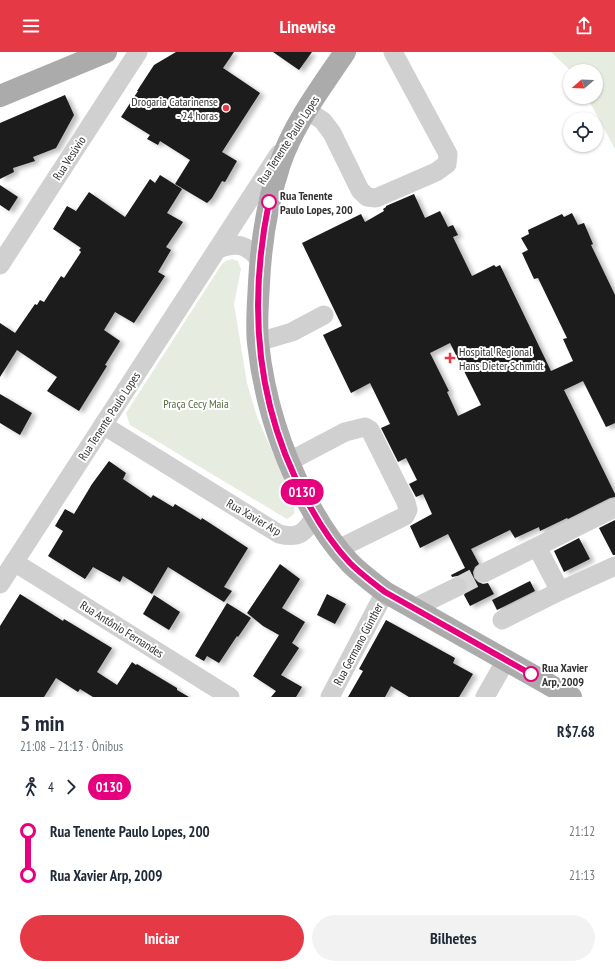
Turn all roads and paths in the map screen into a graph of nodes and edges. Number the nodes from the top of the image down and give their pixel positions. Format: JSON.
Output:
{"nodes":[{"id":1,"x":106,"y":52,"type":"edge"},
{"id":2,"x":138,"y":52,"type":"edge"},
{"id":3,"x":393,"y":52,"type":"edge"},
{"id":4,"x":337,"y":58,"type":"edge"},
{"id":5,"x":0,"y":96,"type":"edge"},
{"id":6,"x":301,"y":119,"type":"junction"},
{"id":7,"x":218,"y":249,"type":"junction"},
{"id":8,"x":260,"y":260,"type":"junction"},
{"id":9,"x":0,"y":265,"type":"edge"},
{"id":10,"x":324,"y":315,"type":"dead end"},
{"id":11,"x":258,"y":342,"type":"junction"},
{"id":12,"x":103,"y":425,"type":"junction"},
{"id":13,"x":288,"y":462,"type":"junction"},
{"id":14,"x":615,"y":508,"type":"edge"},
{"id":15,"x":315,"y":516,"type":"junction"},
{"id":16,"x":538,"y":547,"type":"junction"},
{"id":17,"x":338,"y":549,"type":"junction"},
{"id":18,"x":14,"y":562,"type":"junction"},
{"id":19,"x":615,"y":566,"type":"edge"},
{"id":20,"x":484,"y":574,"type":"tunnel mouth"},
{"id":21,"x":0,"y":584,"type":"edge"},
{"id":22,"x":457,"y":587,"type":"tunnel mouth"},
{"id":23,"x":560,"y":591,"type":"junction"},
{"id":24,"x":385,"y":592,"type":"junction"},
{"id":25,"x":414,"y":608,"type":"junction"},
{"id":26,"x":502,"y":620,"type":"dead end"},
{"id":27,"x":506,"y":660,"type":"junction"},
{"id":28,"x":230,"y":697,"type":"edge"},
{"id":29,"x":330,"y":697,"type":"edge"},
{"id":30,"x":485,"y":697,"type":"edge"},
{"id":31,"x":570,"y":697,"type":"edge"}],
"edges":[{"from":1,"to":5,"type":"main road"},
{"from":2,"to":9,"type":"street","name":"Rua Vesúvio"},
{"from":3,"to":6,"type":"street"},
{"from":4,"to":6,"type":"main road","name":"Rua Tenente Paulo Lopes"},
{"from":6,"to":7,"type":"street","name":"Rua Tenente Paulo Lopes"},
{"from":6,"to":8,"type":"main road"},
{"from":7,"to":8,"type":"street"},
{"from":7,"to":12,"type":"street","name":"Rua Tenente Paulo Lopes"},
{"from":8,"to":11,"type":"main road"},
{"from":10,"to":11,"type":"street"},
{"from":11,"to":13,"type":"main road"},
{"from":12,"to":15,"type":"street","name":"Rua Xavier Arp"},
{"from":12,"to":18,"type":"street","name":"Rua Tenente Paulo Lopes"},
{"from":13,"to":15,"type":"main road"},
{"from":13,"to":17,"type":"street"},
{"from":14,"to":16,"type":"street"},
{"from":15,"to":17,"type":"main road"},
{"from":16,"to":20,"type":"street"},
{"from":16,"to":23,"type":"street"},
{"from":17,"to":24,"type":"main road"},
{"from":18,"to":21,"type":"street","name":"Rua Tenente Paulo Lopes"},
{"from":18,"to":28,"type":"street","name":"Rua Antônio Fernandes"},
{"from":19,"to":23,"type":"street"},
{"from":22,"to":25,"type":"street"},
{"from":23,"to":26,"type":"street"},
{"from":24,"to":25,"type":"main road"},
{"from":24,"to":29,"type":"street","name":"Rua Germano Günther"},
{"from":25,"to":27,"type":"main road"},
{"from":27,"to":30,"type":"street"},
{"from":27,"to":31,"type":"main road"}]}
